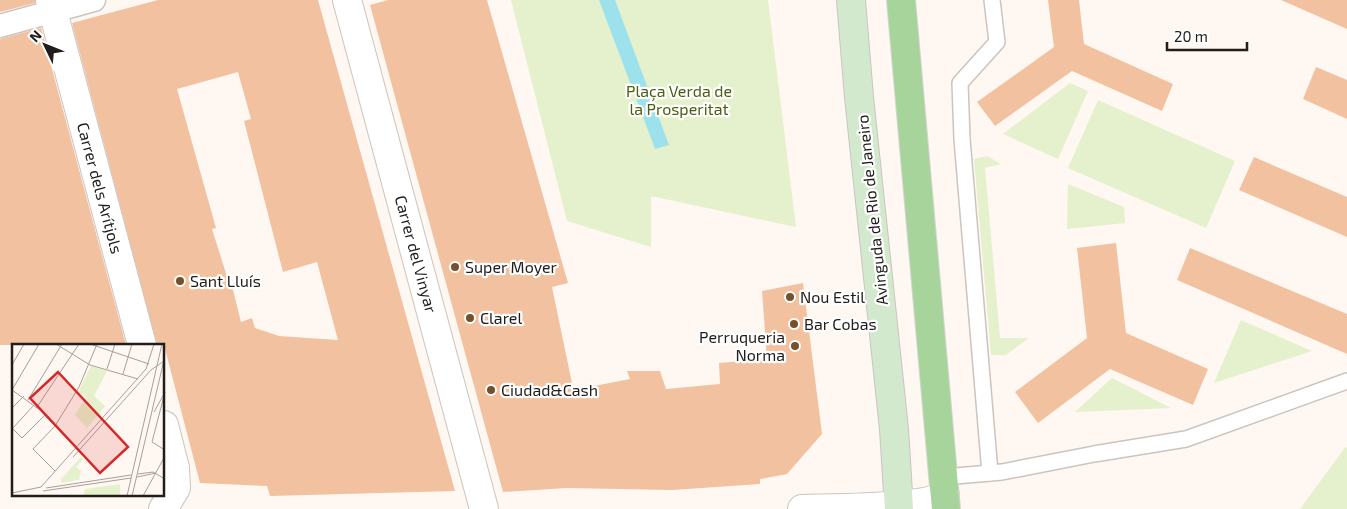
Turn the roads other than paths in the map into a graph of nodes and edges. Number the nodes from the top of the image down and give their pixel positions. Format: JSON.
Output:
{"nodes":[{"id":1,"x":94,"y":0,"type":"edge"},
{"id":2,"x":347,"y":0,"type":"edge"},
{"id":3,"x":851,"y":0,"type":"edge"},
{"id":4,"x":902,"y":0,"type":"edge"},
{"id":5,"x":992,"y":0,"type":"edge"},
{"id":6,"x":53,"y":14,"type":"edge"},
{"id":7,"x":0,"y":26,"type":"edge"},
{"id":8,"x":142,"y":344,"type":"edge"},
{"id":9,"x":1347,"y":381,"type":"edge"},
{"id":10,"x":165,"y":429,"type":"edge"},
{"id":11,"x":990,"y":473,"type":"junction"},
{"id":12,"x":945,"y":494,"type":"edge"},
{"id":13,"x":899,"y":508,"type":"edge"},
{"id":14,"x":163,"y":509,"type":"edge"},
{"id":15,"x":484,"y":509,"type":"edge"},
{"id":16,"x":802,"y":509,"type":"edge"}],
"edges":[{"from":1,"to":6,"type":"street"},
{"from":2,"to":15,"type":"street","name":"Carrer del Vinyar"},
{"from":3,"to":13,"type":"main road","name":"Avinguda de Rio de Janeiro"},
{"from":4,"to":12,"type":"main road"},
{"from":5,"to":11,"type":"lane"},
{"from":6,"to":7,"type":"street"},
{"from":6,"to":8,"type":"street","name":"Carrer dels Arítjols"},
{"from":9,"to":11,"type":"lane"},
{"from":10,"to":14,"type":"street"},
{"from":11,"to":12,"type":"lane"},
{"from":12,"to":13,"type":"street"},
{"from":13,"to":16,"type":"street"}]}
